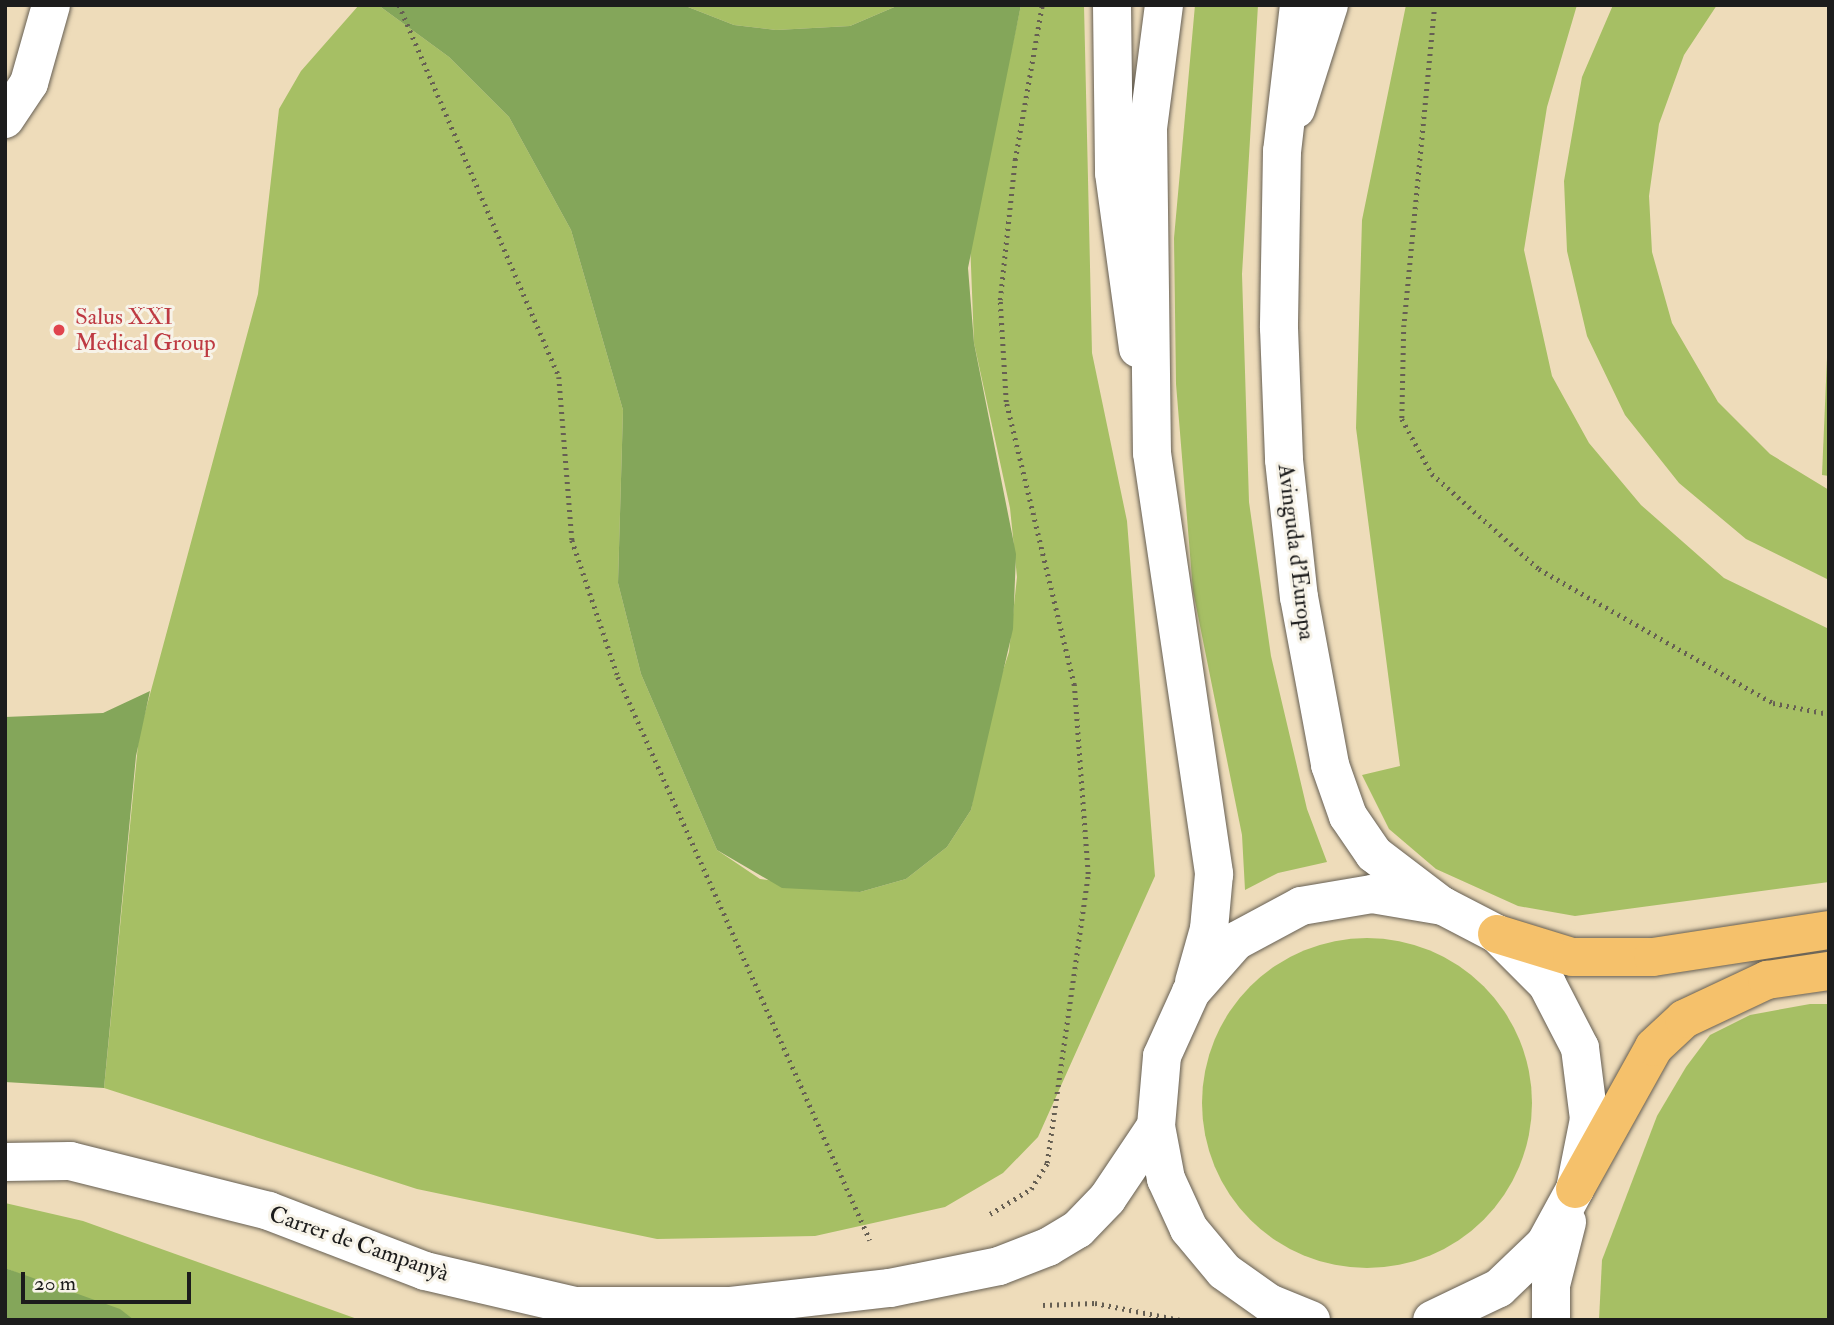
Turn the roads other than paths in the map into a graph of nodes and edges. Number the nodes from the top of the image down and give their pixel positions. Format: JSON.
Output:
{"nodes":[{"id":1,"x":51,"y":5,"type":"edge"},
{"id":2,"x":1112,"y":5,"type":"edge"},
{"id":3,"x":1164,"y":5,"type":"edge"},
{"id":4,"x":1299,"y":5,"type":"edge"},
{"id":5,"x":1329,"y":5,"type":"edge"},
{"id":6,"x":5,"y":118,"type":"edge"},
{"id":7,"x":1282,"y":151,"type":"junction"},
{"id":8,"x":1152,"y":453,"type":"junction"},
{"id":9,"x":1443,"y":906,"type":"junction"},
{"id":10,"x":1829,"y":930,"type":"edge"},
{"id":11,"x":1497,"y":934,"type":"junction"},
{"id":12,"x":1829,"y":971,"type":"edge"},
{"id":13,"x":1191,"y":992,"type":"junction"},
{"id":14,"x":1156,"y":1126,"type":"junction"},
{"id":15,"x":5,"y":1162,"type":"edge"},
{"id":16,"x":1575,"y":1189,"type":"junction"},
{"id":17,"x":1311,"y":1320,"type":"edge"},
{"id":18,"x":1432,"y":1320,"type":"edge"},
{"id":19,"x":1551,"y":1320,"type":"edge"}],
"edges":[{"from":1,"to":6,"type":"street"},
{"from":2,"to":8,"type":"street"},
{"from":3,"to":8,"type":"street"},
{"from":4,"to":7,"type":"street","name":"Avinguda d'Europa"},
{"from":5,"to":7,"type":"street","name":"Avinguda d'Europa"},
{"from":7,"to":9,"type":"street","name":"Avinguda d'Europa"},
{"from":8,"to":13,"type":"street"},
{"from":9,"to":11,"type":"street"},
{"from":9,"to":13,"type":"street"},
{"from":10,"to":11,"type":"highway"},
{"from":11,"to":16,"type":"street"},
{"from":12,"to":16,"type":"highway"},
{"from":13,"to":14,"type":"street"},
{"from":14,"to":15,"type":"street","name":"Carrer de Campanyà"},
{"from":14,"to":17,"type":"street"},
{"from":16,"to":18,"type":"street"},
{"from":16,"to":19,"type":"street"}]}
